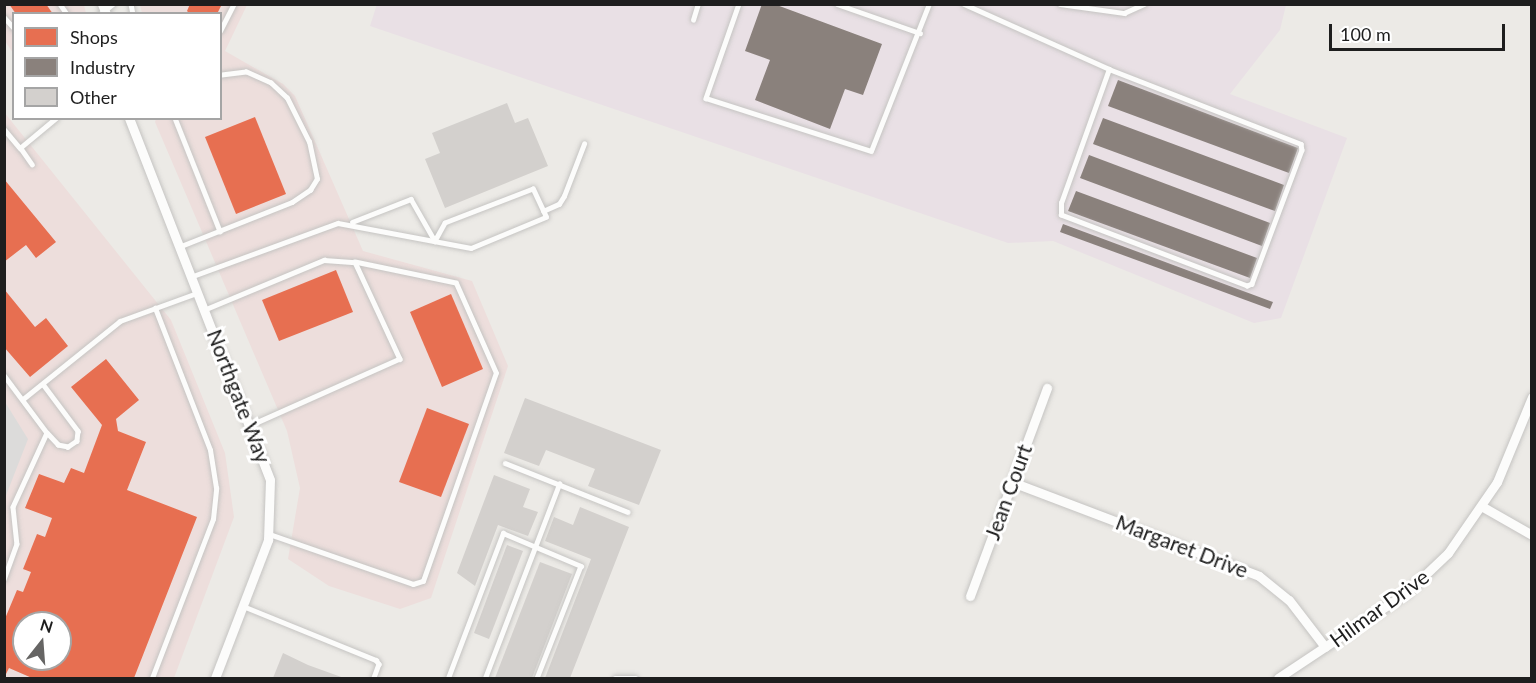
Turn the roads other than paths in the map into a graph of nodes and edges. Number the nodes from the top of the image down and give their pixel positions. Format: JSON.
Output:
{"nodes":[{"id":1,"x":234,"y":4,"type":"edge"},
{"id":2,"x":698,"y":4,"type":"edge"},
{"id":3,"x":739,"y":4,"type":"edge"},
{"id":4,"x":837,"y":4,"type":"edge"},
{"id":5,"x":929,"y":4,"type":"edge"},
{"id":6,"x":964,"y":4,"type":"edge"},
{"id":7,"x":1060,"y":4,"type":"edge"},
{"id":8,"x":1144,"y":4,"type":"edge"},
{"id":9,"x":693,"y":20,"type":"dead end"},
{"id":10,"x":222,"y":27,"type":"edge"},
{"id":11,"x":920,"y":33,"type":"junction"},
{"id":12,"x":1109,"y":69,"type":"junction"},
{"id":13,"x":222,"y":75,"type":"edge"},
{"id":14,"x":54,"y":120,"type":"edge"},
{"id":15,"x":130,"y":120,"type":"edge"},
{"id":16,"x":176,"y":120,"type":"edge"},
{"id":17,"x":4,"y":129,"type":"edge"},
{"id":18,"x":584,"y":144,"type":"dead end"},
{"id":19,"x":20,"y":148,"type":"junction"},
{"id":20,"x":32,"y":165,"type":"dead end"},
{"id":21,"x":543,"y":211,"type":"junction"},
{"id":22,"x":350,"y":223,"type":"junction"},
{"id":23,"x":220,"y":231,"type":"junction"},
{"id":24,"x":435,"y":241,"type":"junction"},
{"id":25,"x":181,"y":246,"type":"junction"},
{"id":26,"x":355,"y":262,"type":"junction"},
{"id":27,"x":193,"y":276,"type":"junction"},
{"id":28,"x":199,"y":292,"type":"junction"},
{"id":29,"x":155,"y":308,"type":"junction"},
{"id":30,"x":206,"y":309,"type":"junction"},
{"id":31,"x":4,"y":375,"type":"edge"},
{"id":32,"x":43,"y":384,"type":"junction"},
{"id":33,"x":1047,"y":388,"type":"dead end"},
{"id":34,"x":1532,"y":397,"type":"edge"},
{"id":35,"x":23,"y":399,"type":"junction"},
{"id":36,"x":252,"y":425,"type":"junction"},
{"id":37,"x":47,"y":433,"type":"junction"},
{"id":38,"x":505,"y":463,"type":"dead end"},
{"id":39,"x":1012,"y":482,"type":"junction"},
{"id":40,"x":559,"y":484,"type":"junction"},
{"id":41,"x":1483,"y":507,"type":"junction"},
{"id":42,"x":628,"y":512,"type":"dead end"},
{"id":43,"x":269,"y":534,"type":"junction"},
{"id":44,"x":1532,"y":535,"type":"edge"},
{"id":45,"x":535,"y":546,"type":"junction"},
{"id":46,"x":4,"y":579,"type":"edge"},
{"id":47,"x":970,"y":596,"type":"dead end"},
{"id":48,"x":243,"y":606,"type":"junction"},
{"id":49,"x":1325,"y":647,"type":"junction"},
{"id":50,"x":152,"y":678,"type":"edge"},
{"id":51,"x":215,"y":678,"type":"edge"},
{"id":52,"x":374,"y":678,"type":"edge"},
{"id":53,"x":448,"y":678,"type":"edge"},
{"id":54,"x":485,"y":678,"type":"edge"},
{"id":55,"x":537,"y":678,"type":"edge"},
{"id":56,"x":615,"y":678,"type":"edge"},
{"id":57,"x":636,"y":678,"type":"edge"},
{"id":58,"x":1278,"y":678,"type":"edge"}],
"edges":[{"from":1,"to":10,"type":"lane"},
{"from":2,"to":9,"type":"lane"},
{"from":3,"to":11,"type":"lane"},
{"from":4,"to":11,"type":"lane"},
{"from":5,"to":11,"type":"lane"},
{"from":6,"to":12,"type":"lane"},
{"from":7,"to":8,"type":"lane"},
{"from":12,"to":12,"type":"lane"},
{"from":13,"to":23,"type":"lane"},
{"from":14,"to":19,"type":"lane"},
{"from":15,"to":25,"type":"street","name":"Northgate Way"},
{"from":16,"to":23,"type":"lane"},
{"from":17,"to":19,"type":"lane"},
{"from":18,"to":21,"type":"lane"},
{"from":19,"to":20,"type":"lane"},
{"from":21,"to":24,"type":"lane"},
{"from":21,"to":24,"type":"lane"},
{"from":22,"to":24,"type":"lane"},
{"from":22,"to":24,"type":"lane"},
{"from":22,"to":27,"type":"lane"},
{"from":23,"to":25,"type":"lane"},
{"from":25,"to":27,"type":"street","name":"Northgate Way"},
{"from":26,"to":30,"type":"lane"},
{"from":26,"to":36,"type":"lane"},
{"from":26,"to":43,"type":"lane"},
{"from":27,"to":28,"type":"street","name":"Northgate Way"},
{"from":28,"to":29,"type":"lane"},
{"from":28,"to":30,"type":"street","name":"Northgate Way"},
{"from":29,"to":32,"type":"lane"},
{"from":29,"to":50,"type":"lane"},
{"from":30,"to":36,"type":"street","name":"Northgate Way"},
{"from":31,"to":35,"type":"lane"},
{"from":32,"to":35,"type":"lane"},
{"from":32,"to":37,"type":"lane"},
{"from":33,"to":39,"type":"street","name":"Jean Court"},
{"from":34,"to":41,"type":"street","name":"Hilmar Drive"},
{"from":35,"to":37,"type":"lane"},
{"from":36,"to":43,"type":"street","name":"Northgate Way"},
{"from":37,"to":46,"type":"lane"},
{"from":38,"to":40,"type":"lane"},
{"from":39,"to":47,"type":"street","name":"Jean Court"},
{"from":39,"to":49,"type":"street","name":"Margaret Drive"},
{"from":40,"to":42,"type":"lane"},
{"from":40,"to":45,"type":"lane"},
{"from":41,"to":44,"type":"street"},
{"from":41,"to":49,"type":"street","name":"Hilmar Drive"},
{"from":43,"to":48,"type":"street","name":"Northgate Way"},
{"from":45,"to":53,"type":"lane"},
{"from":45,"to":54,"type":"lane"},
{"from":45,"to":55,"type":"lane"},
{"from":48,"to":51,"type":"street","name":"Northgate Way"},
{"from":48,"to":52,"type":"lane"},
{"from":49,"to":58,"type":"street","name":"Hilmar Drive"},
{"from":56,"to":57,"type":"lane"}]}
